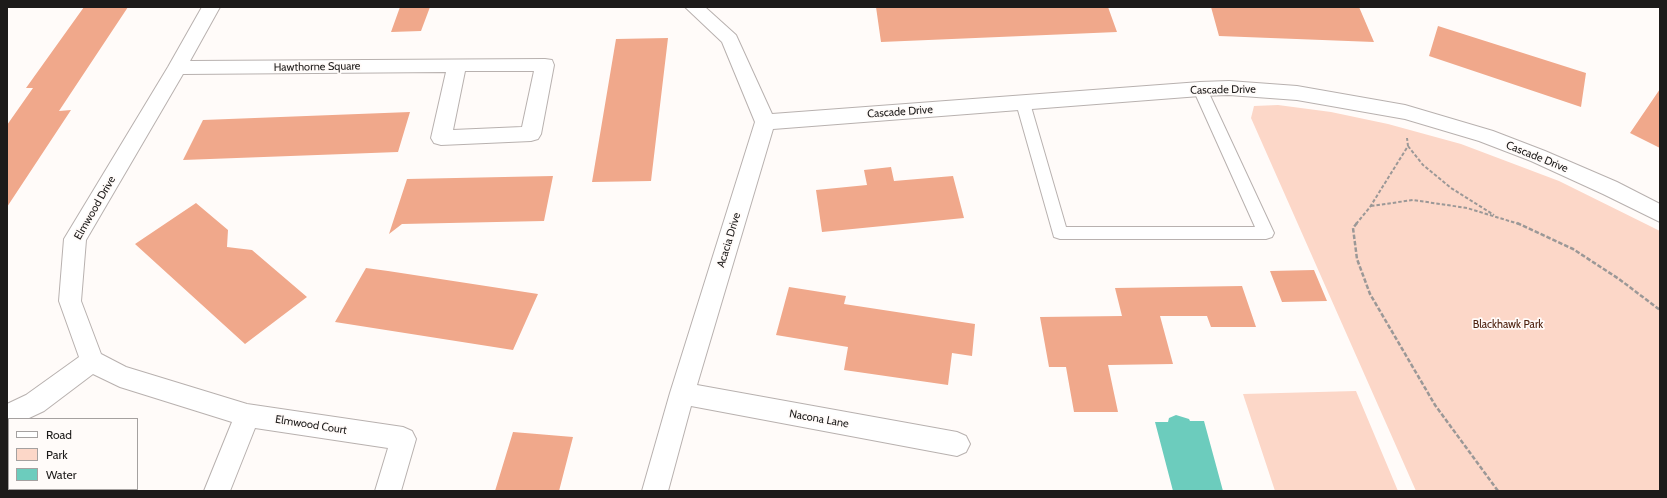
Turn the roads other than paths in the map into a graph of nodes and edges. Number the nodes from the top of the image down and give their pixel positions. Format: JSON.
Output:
{"nodes":[{"id":1,"x":211,"y":7,"type":"edge"},
{"id":2,"x":694,"y":7,"type":"edge"},
{"id":3,"x":457,"y":65,"type":"junction"},
{"id":4,"x":177,"y":68,"type":"junction"},
{"id":5,"x":1200,"y":89,"type":"junction"},
{"id":6,"x":1023,"y":103,"type":"junction"},
{"id":7,"x":765,"y":122,"type":"junction"},
{"id":8,"x":1660,"y":214,"type":"edge"},
{"id":9,"x":92,"y":361,"type":"junction"},
{"id":10,"x":682,"y":393,"type":"junction"},
{"id":11,"x":247,"y":415,"type":"junction"},
{"id":12,"x":7,"y":416,"type":"edge"},
{"id":13,"x":957,"y":444,"type":"dead end"},
{"id":14,"x":217,"y":491,"type":"edge"},
{"id":15,"x":388,"y":491,"type":"edge"},
{"id":16,"x":654,"y":491,"type":"edge"}],
"edges":[{"from":1,"to":4,"type":"street","name":"Elmwood Drive"},
{"from":2,"to":7,"type":"street"},
{"from":3,"to":3,"type":"street","name":"Hawthorne Square"},
{"from":3,"to":4,"type":"street","name":"Hawthorne Square"},
{"from":4,"to":9,"type":"street","name":"Elmwood Drive"},
{"from":5,"to":6,"type":"street","name":"Cascade Drive"},
{"from":5,"to":6,"type":"lane"},
{"from":5,"to":8,"type":"street","name":"Cascade Drive"},
{"from":6,"to":7,"type":"street","name":"Cascade Drive"},
{"from":7,"to":10,"type":"street","name":"Acacia Drive"},
{"from":9,"to":11,"type":"street"},
{"from":9,"to":12,"type":"street"},
{"from":10,"to":13,"type":"street","name":"Nacona Lane"},
{"from":10,"to":16,"type":"street","name":"Acacia Drive"},
{"from":11,"to":14,"type":"street"},
{"from":11,"to":15,"type":"street","name":"Elmwood Court"}]}
